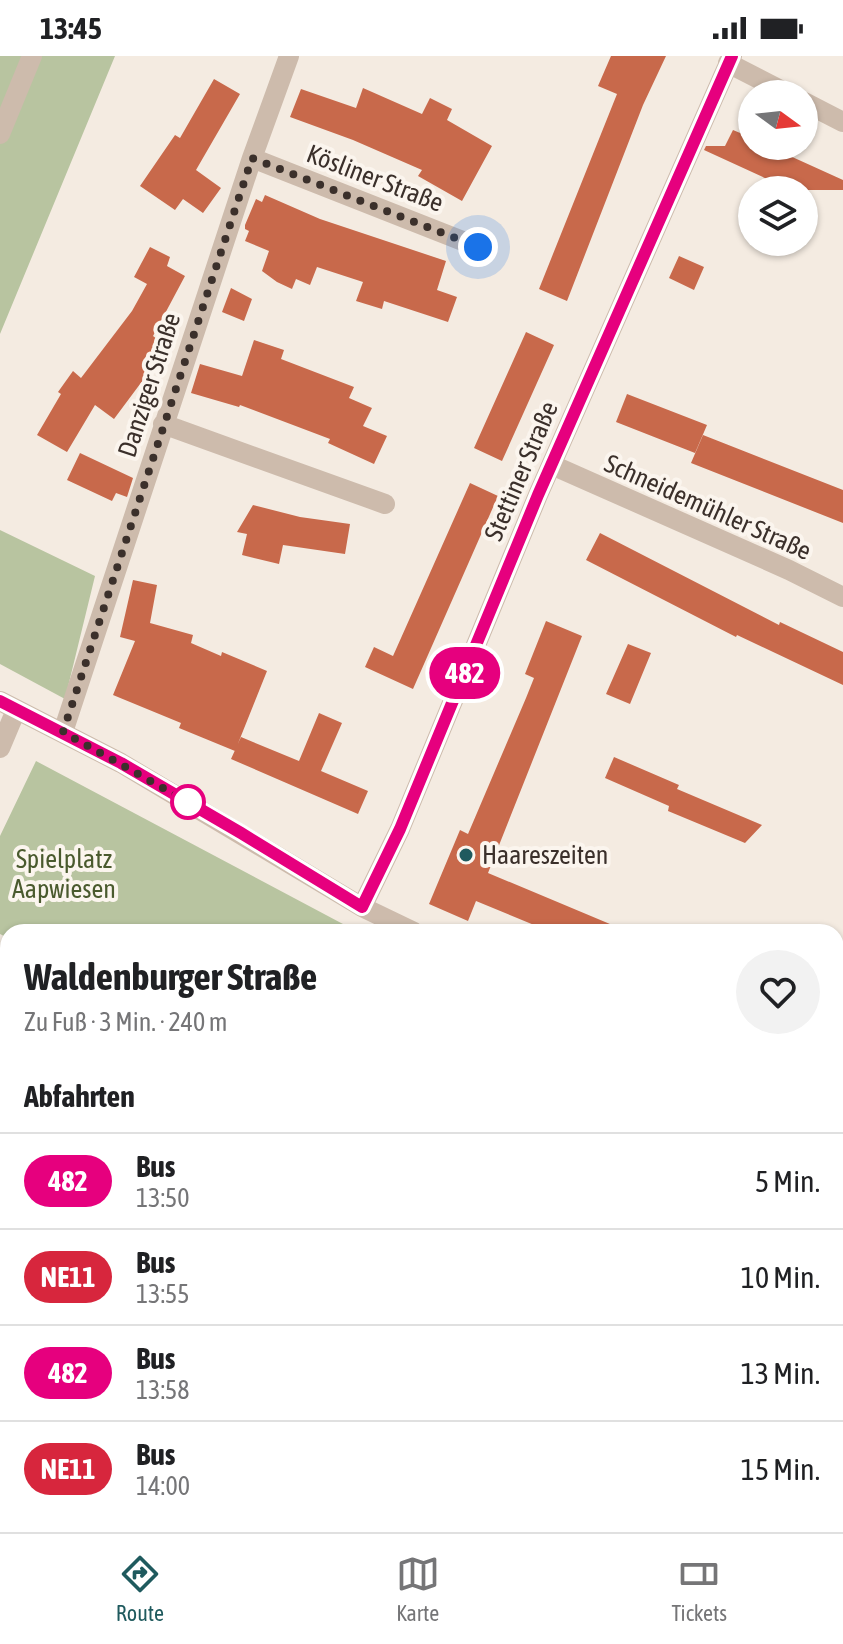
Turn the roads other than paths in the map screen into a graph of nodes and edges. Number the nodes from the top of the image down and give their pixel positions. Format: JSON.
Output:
{"nodes":[{"id":1,"x":32,"y":56,"type":"edge"},
{"id":2,"x":289,"y":56,"type":"edge"},
{"id":3,"x":730,"y":60,"type":"edge"},
{"id":4,"x":764,"y":80,"type":"edge"},
{"id":5,"x":818,"y":109,"type":"edge"},
{"id":6,"x":843,"y":122,"type":"edge"},
{"id":7,"x":0,"y":134,"type":"edge"},
{"id":8,"x":252,"y":158,"type":"junction"},
{"id":9,"x":478,"y":247,"type":"dead end"},
{"id":10,"x":163,"y":424,"type":"junction"},
{"id":11,"x":552,"y":465,"type":"junction"},
{"id":12,"x":385,"y":504,"type":"dead end"},
{"id":13,"x":843,"y":597,"type":"edge"},
{"id":14,"x":8,"y":706,"type":"edge"},
{"id":15,"x":63,"y":732,"type":"junction"},
{"id":16,"x":0,"y":748,"type":"edge"},
{"id":17,"x":362,"y":907,"type":"junction"},
{"id":18,"x":397,"y":924,"type":"edge"}],
"edges":[{"from":1,"to":7,"type":"street"},
{"from":2,"to":8,"type":"street","name":"Danziger Straße"},
{"from":3,"to":4,"type":"street"},
{"from":3,"to":11,"type":"street","name":"Stettiner Straße"},
{"from":5,"to":6,"type":"street"},
{"from":8,"to":9,"type":"street","name":"Kösliner Straße"},
{"from":8,"to":10,"type":"street","name":"Danziger Straße"},
{"from":10,"to":12,"type":"street"},
{"from":10,"to":15,"type":"street","name":"Danziger Straße"},
{"from":11,"to":13,"type":"street","name":"Schneidemühler Straße"},
{"from":11,"to":17,"type":"street","name":"Stettiner Straße"},
{"from":14,"to":15,"type":"street"},
{"from":14,"to":16,"type":"street"},
{"from":15,"to":17,"type":"street"},
{"from":17,"to":18,"type":"street"}]}
